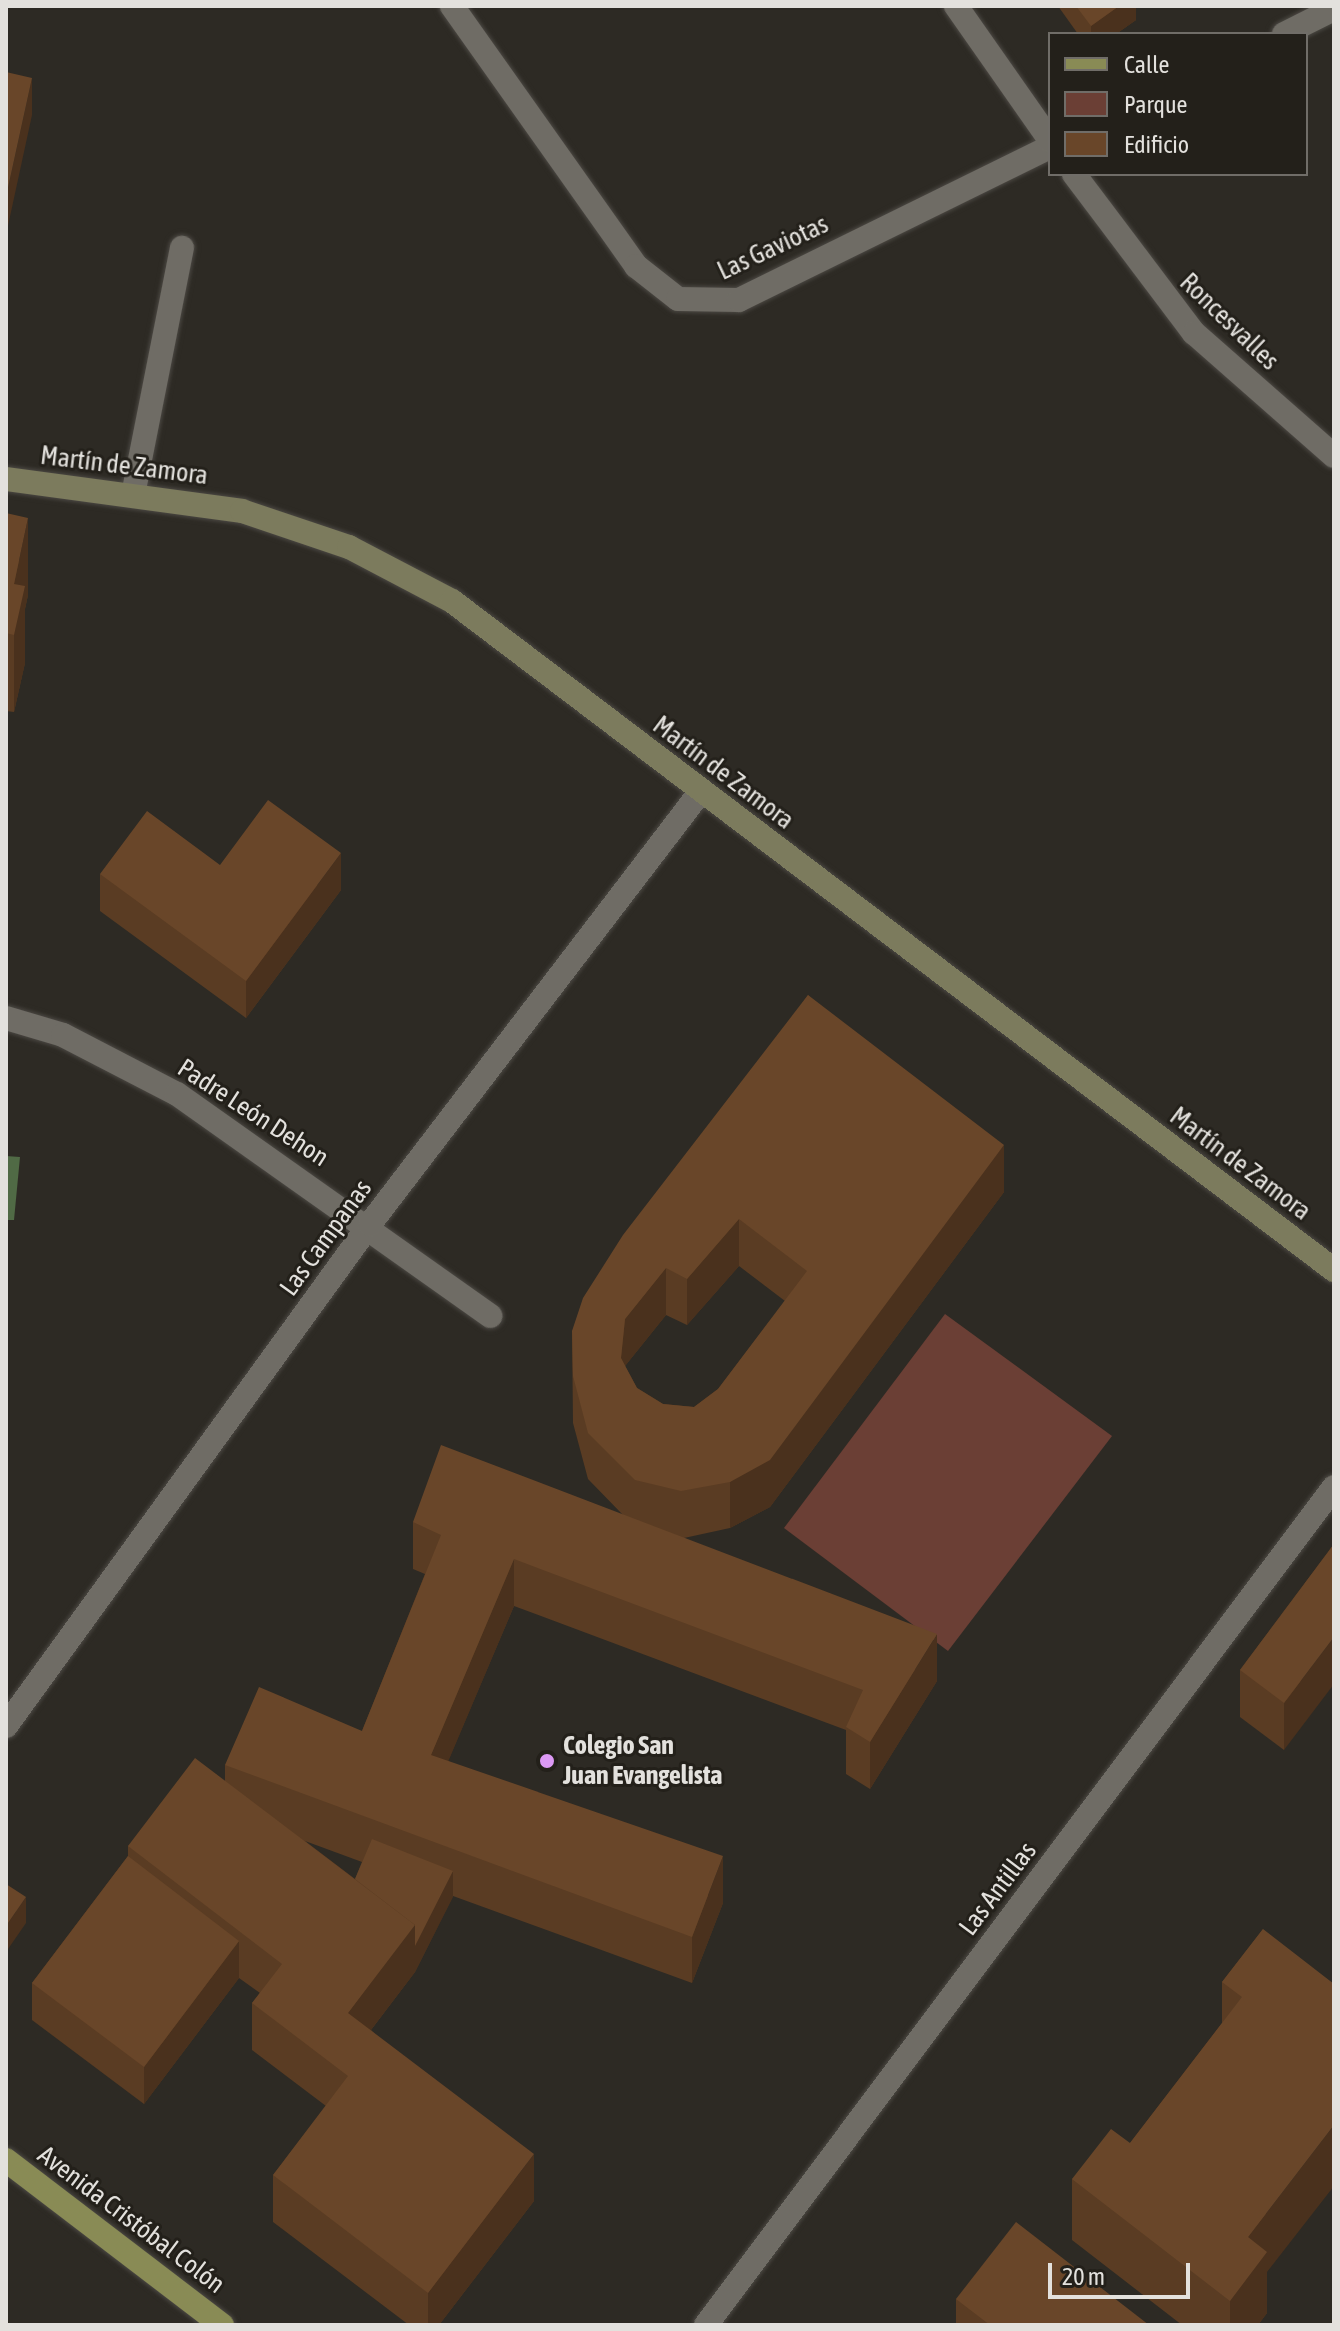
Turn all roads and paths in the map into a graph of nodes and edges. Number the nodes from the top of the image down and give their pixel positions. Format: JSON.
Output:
{"nodes":[{"id":1,"x":452,"y":6,"type":"edge"},
{"id":2,"x":956,"y":6,"type":"edge"},
{"id":3,"x":1334,"y":9,"type":"edge"},
{"id":4,"x":1288,"y":32,"type":"edge"},
{"id":5,"x":1048,"y":137,"type":"edge"},
{"id":6,"x":1048,"y":148,"type":"edge"},
{"id":7,"x":1076,"y":176,"type":"edge"},
{"id":8,"x":182,"y":248,"type":"dead end"},
{"id":9,"x":1334,"y":456,"type":"edge"},
{"id":10,"x":6,"y":479,"type":"edge"},
{"id":11,"x":133,"y":495,"type":"junction"},
{"id":12,"x":701,"y":791,"type":"junction"},
{"id":13,"x":6,"y":1018,"type":"edge"},
{"id":14,"x":370,"y":1224,"type":"junction"},
{"id":15,"x":1334,"y":1270,"type":"edge"},
{"id":16,"x":490,"y":1316,"type":"dead end"},
{"id":17,"x":1334,"y":1487,"type":"edge"},
{"id":18,"x":6,"y":1726,"type":"edge"},
{"id":19,"x":6,"y":2160,"type":"edge"},
{"id":20,"x":222,"y":2325,"type":"edge"},
{"id":21,"x":706,"y":2325,"type":"edge"}],
"edges":[{"from":1,"to":6,"type":"street","name":"Las Gaviotas"},
{"from":2,"to":5,"type":"street"},
{"from":3,"to":4,"type":"street"},
{"from":7,"to":9,"type":"street","name":"Roncesvalles"},
{"from":8,"to":11,"type":"street"},
{"from":10,"to":11,"type":"street","name":"Martín de Zamora"},
{"from":11,"to":12,"type":"street","name":"Martín de Zamora"},
{"from":12,"to":14,"type":"street","name":"Las Campanas"},
{"from":12,"to":15,"type":"street","name":"Martín de Zamora"},
{"from":13,"to":14,"type":"street","name":"Padre León Dehon"},
{"from":14,"to":16,"type":"street","name":"Padre León Dehon"},
{"from":14,"to":18,"type":"street","name":"Las Campanas"},
{"from":17,"to":21,"type":"street","name":"Las Antillas"},
{"from":19,"to":20,"type":"main road","name":"Avenida Cristóbal Colón"}]}
